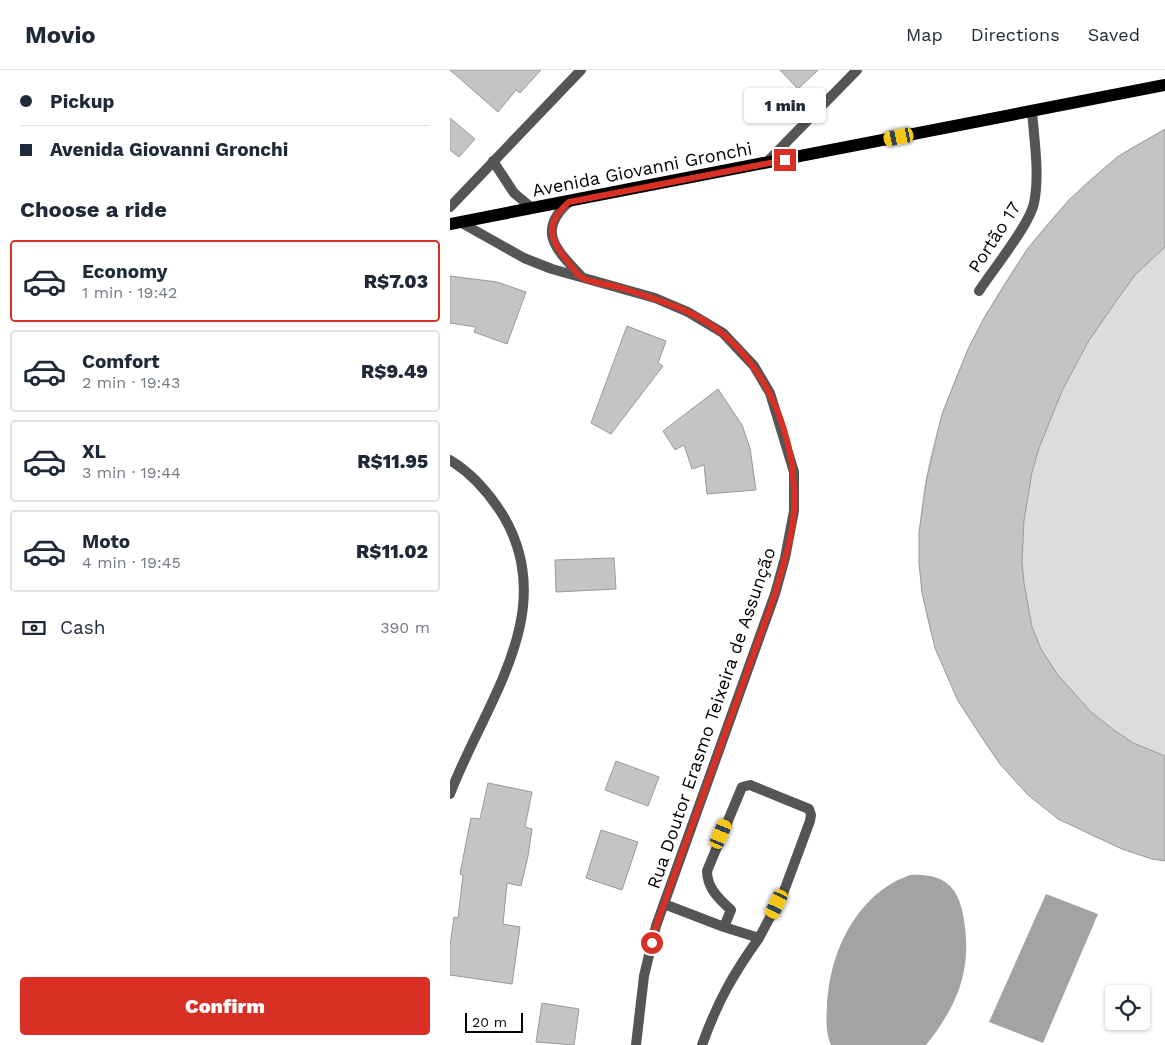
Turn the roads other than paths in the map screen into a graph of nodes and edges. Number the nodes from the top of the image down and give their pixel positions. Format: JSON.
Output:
{"nodes":[{"id":1,"x":581,"y":70,"type":"edge"},
{"id":2,"x":857,"y":70,"type":"edge"},
{"id":3,"x":1165,"y":85,"type":"edge"},
{"id":4,"x":1032,"y":110,"type":"junction"},
{"id":5,"x":493,"y":161,"type":"junction"},
{"id":6,"x":766,"y":164,"type":"junction"},
{"id":7,"x":569,"y":202,"type":"junction"},
{"id":8,"x":450,"y":207,"type":"edge"},
{"id":9,"x":532,"y":208,"type":"junction"},
{"id":10,"x":455,"y":223,"type":"edge"},
{"id":11,"x":582,"y":277,"type":"junction"},
{"id":12,"x":979,"y":291,"type":"dead end"},
{"id":13,"x":450,"y":460,"type":"edge"},
{"id":14,"x":450,"y":794,"type":"edge"},
{"id":15,"x":664,"y":904,"type":"junction"},
{"id":16,"x":724,"y":927,"type":"junction"},
{"id":17,"x":759,"y":938,"type":"junction"},
{"id":18,"x":636,"y":1045,"type":"edge"},
{"id":19,"x":702,"y":1045,"type":"edge"}],
"edges":[{"from":1,"to":5,"type":"street"},
{"from":2,"to":6,"type":"street"},
{"from":3,"to":4,"type":"main road","name":"Avenida Giovanni Gronchi"},
{"from":4,"to":6,"type":"main road","name":"Avenida Giovanni Gronchi"},
{"from":4,"to":12,"type":"street","name":"Portão 17"},
{"from":5,"to":8,"type":"street"},
{"from":5,"to":9,"type":"street"},
{"from":6,"to":7,"type":"main road","name":"Avenida Giovanni Gronchi"},
{"from":7,"to":9,"type":"main road","name":"Avenida Giovanni Gronchi"},
{"from":7,"to":11,"type":"street"},
{"from":9,"to":10,"type":"main road","name":"Avenida Giovanni Gronchi"},
{"from":10,"to":11,"type":"street","name":"Rua Doutor Erasmo Teixeira de Assunção"},
{"from":11,"to":15,"type":"street","name":"Rua Doutor Erasmo Teixeira de Assunção"},
{"from":13,"to":14,"type":"street"},
{"from":15,"to":16,"type":"street"},
{"from":15,"to":18,"type":"street","name":"Rua Doutor Erasmo Teixeira de Assunção"},
{"from":16,"to":17,"type":"street"},
{"from":16,"to":17,"type":"street"},
{"from":17,"to":19,"type":"street"}]}
